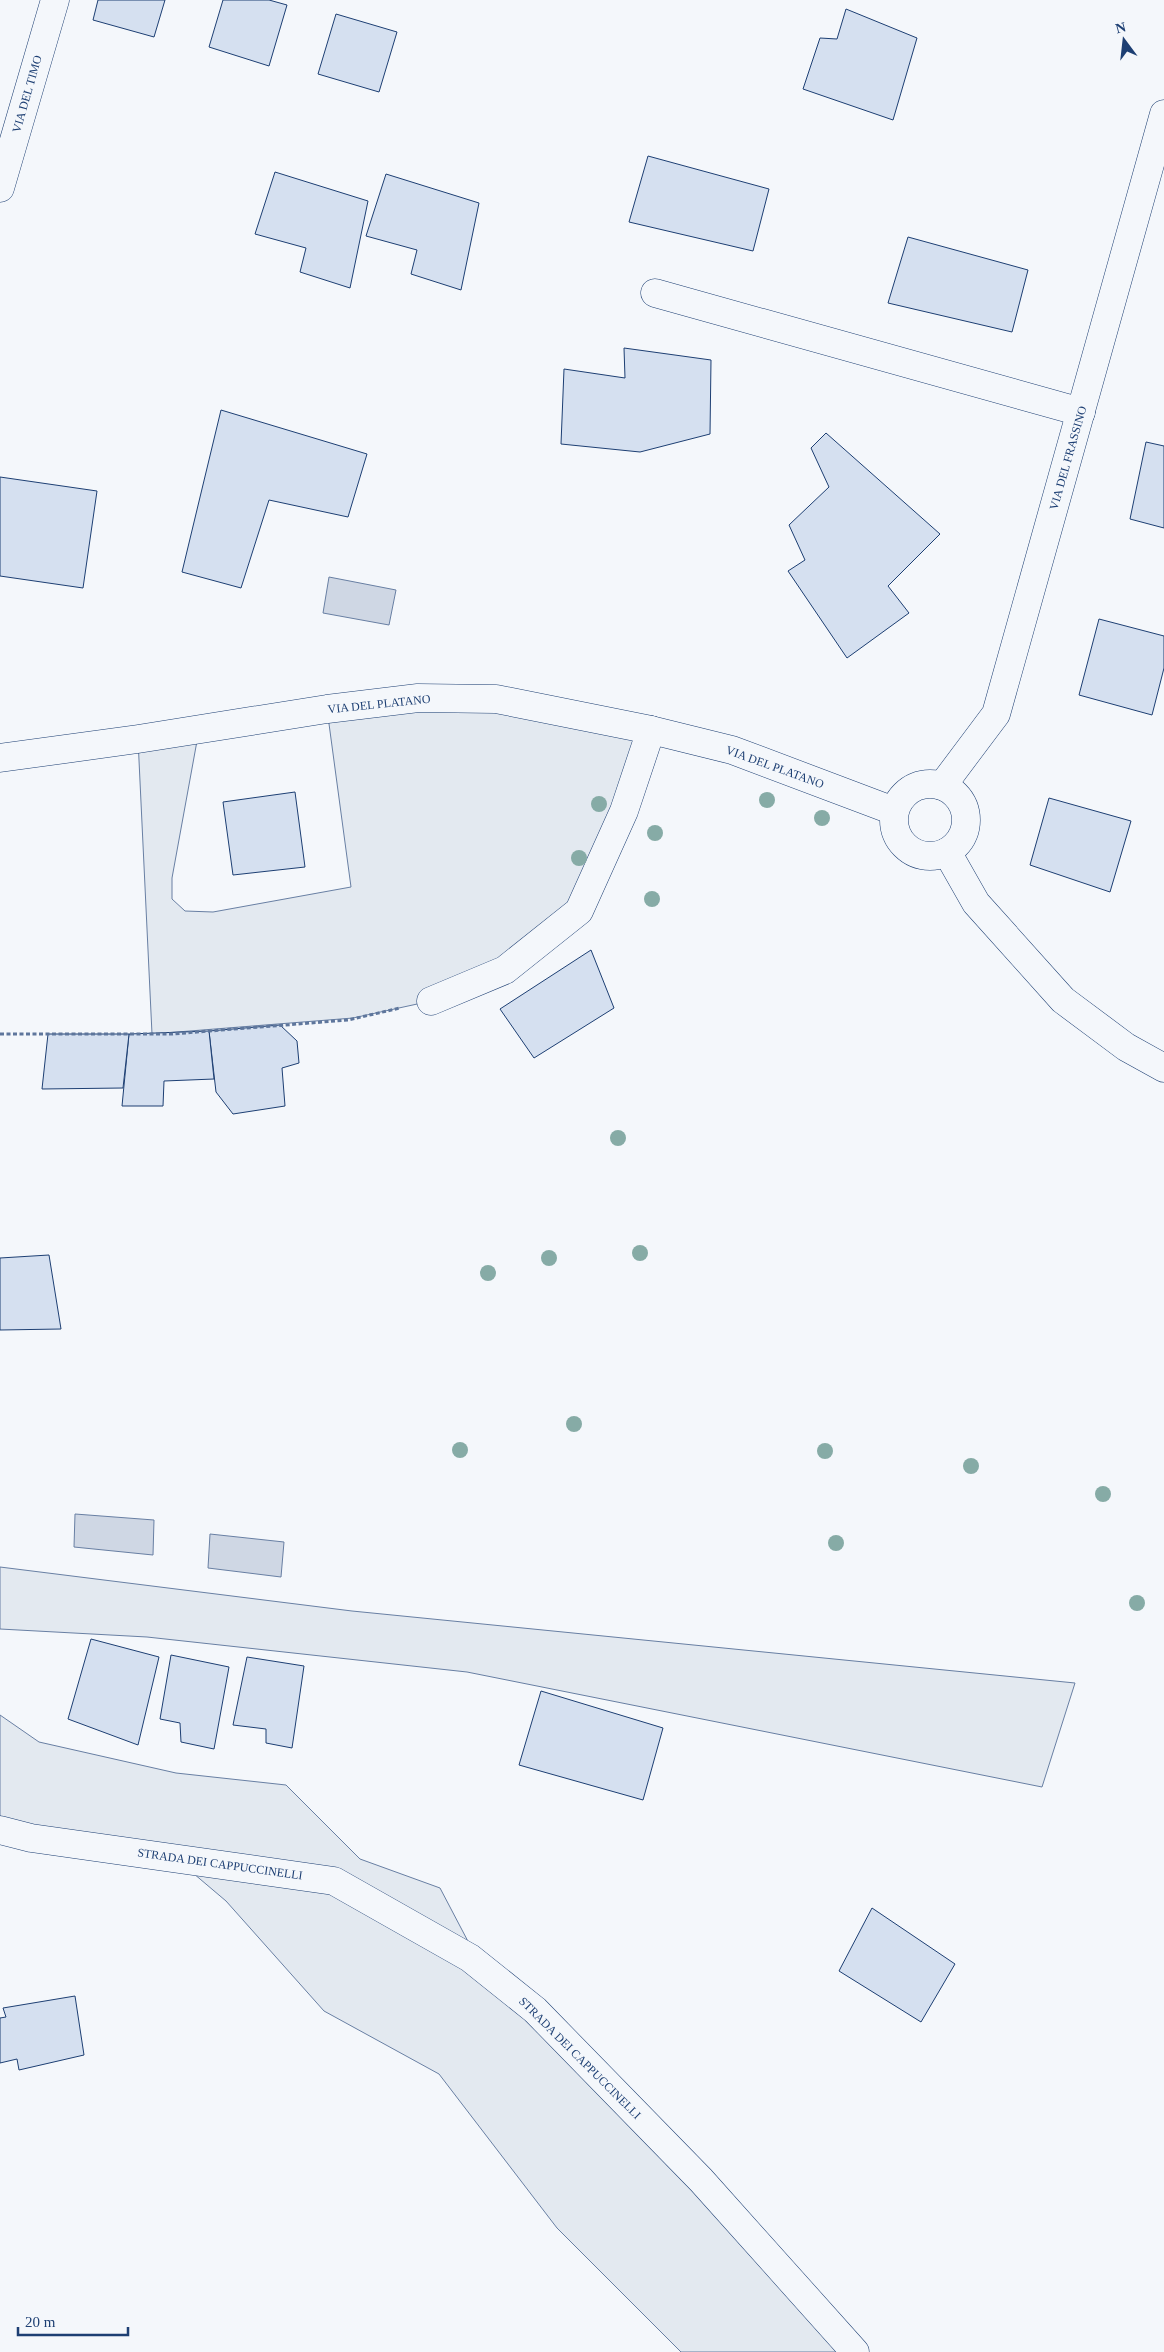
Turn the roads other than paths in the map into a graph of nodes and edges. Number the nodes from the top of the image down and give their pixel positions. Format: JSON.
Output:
{"nodes":[{"id":1,"x":55,"y":0,"type":"edge"},
{"id":2,"x":1164,"y":114,"type":"edge"},
{"id":3,"x":0,"y":188,"type":"edge"},
{"id":4,"x":655,"y":293,"type":"dead end"},
{"id":5,"x":1081,"y":412,"type":"junction"},
{"id":6,"x":651,"y":730,"type":"junction"},
{"id":7,"x":0,"y":758,"type":"edge"},
{"id":8,"x":942,"y":786,"type":"junction"},
{"id":9,"x":894,"y":811,"type":"junction"},
{"id":10,"x":947,"y":852,"type":"junction"},
{"id":11,"x":431,"y":1001,"type":"road end"},
{"id":12,"x":1164,"y":1068,"type":"edge"},
{"id":13,"x":0,"y":1830,"type":"edge"},
{"id":14,"x":855,"y":2352,"type":"edge"}],
"edges":[{"from":1,"to":3,"type":"street","name":"VIA DEL TIMO"},
{"from":2,"to":5,"type":"street","name":"VIA DEL FRASSINO"},
{"from":4,"to":5,"type":"street"},
{"from":5,"to":8,"type":"street","name":"VIA DEL FRASSINO"},
{"from":6,"to":7,"type":"street","name":"VIA DEL PLATANO"},
{"from":6,"to":9,"type":"street","name":"VIA DEL PLATANO"},
{"from":6,"to":11,"type":"street"},
{"from":8,"to":9,"type":"street"},
{"from":8,"to":10,"type":"street"},
{"from":9,"to":10,"type":"street"},
{"from":10,"to":12,"type":"street"},
{"from":13,"to":14,"type":"street","name":"STRADA DEI CAPPUCCINELLI"}]}
